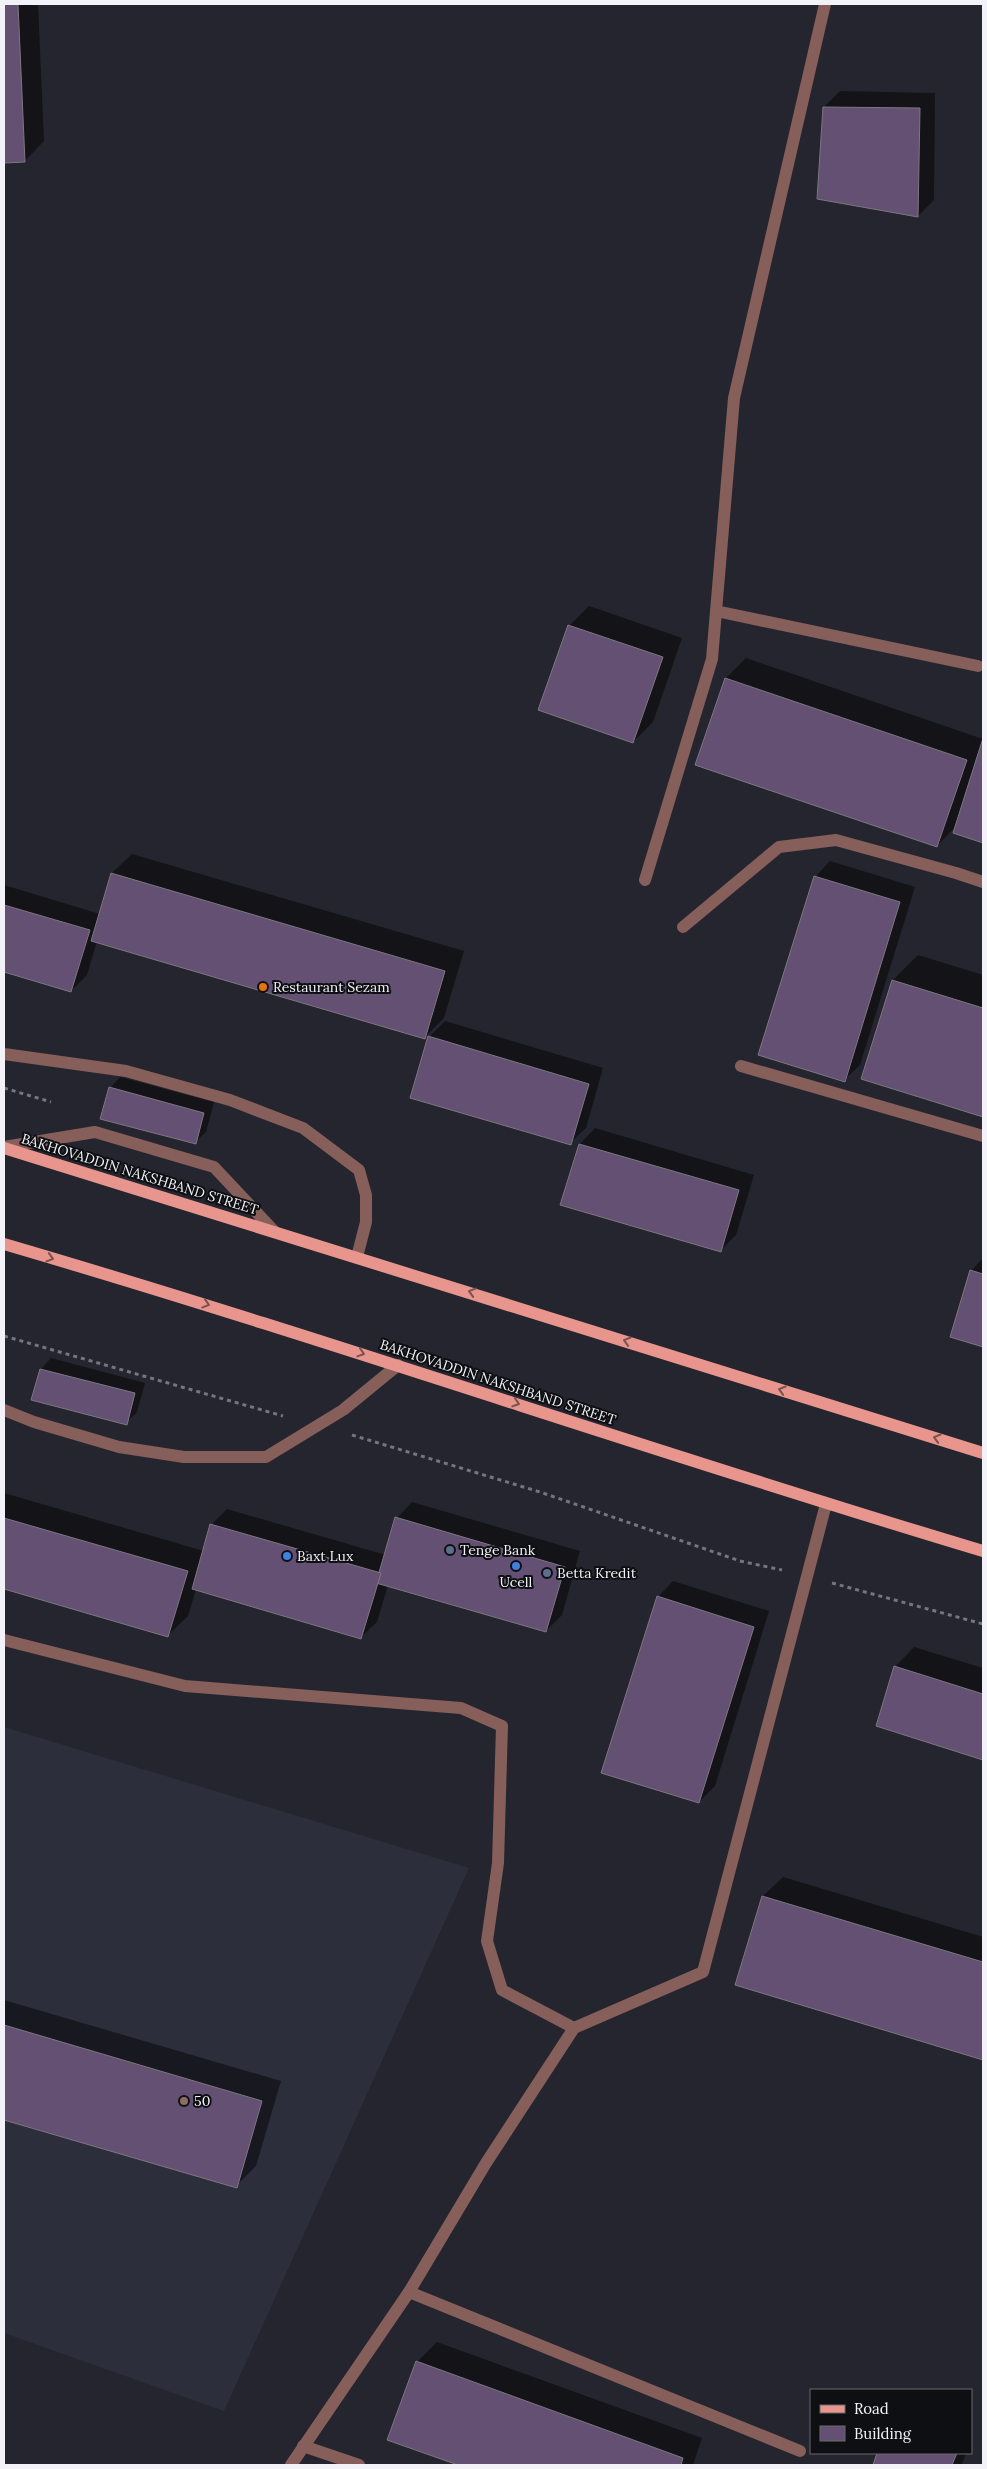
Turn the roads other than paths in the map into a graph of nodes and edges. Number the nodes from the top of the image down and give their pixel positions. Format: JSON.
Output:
{"nodes":[{"id":1,"x":825,"y":4,"type":"edge"},
{"id":2,"x":716,"y":611,"type":"junction"},
{"id":3,"x":978,"y":666,"type":"dead end"},
{"id":4,"x":645,"y":880,"type":"dead end"},
{"id":5,"x":983,"y":882,"type":"edge"},
{"id":6,"x":684,"y":927,"type":"dead end"},
{"id":7,"x":4,"y":1054,"type":"edge"},
{"id":8,"x":741,"y":1066,"type":"dead end"},
{"id":9,"x":983,"y":1136,"type":"edge"},
{"id":10,"x":4,"y":1148,"type":"edge"},
{"id":11,"x":274,"y":1231,"type":"junction"},
{"id":12,"x":4,"y":1244,"type":"edge"},
{"id":13,"x":357,"y":1257,"type":"junction"},
{"id":14,"x":398,"y":1365,"type":"junction"},
{"id":15,"x":4,"y":1410,"type":"edge"},
{"id":16,"x":983,"y":1453,"type":"edge"},
{"id":17,"x":826,"y":1504,"type":"junction"},
{"id":18,"x":983,"y":1551,"type":"edge"},
{"id":19,"x":4,"y":1640,"type":"edge"},
{"id":20,"x":574,"y":2028,"type":"junction"},
{"id":21,"x":409,"y":2292,"type":"junction"},
{"id":22,"x":303,"y":2446,"type":"junction"},
{"id":23,"x":800,"y":2451,"type":"dead end"},
{"id":24,"x":291,"y":2465,"type":"edge"},
{"id":25,"x":359,"y":2465,"type":"edge"}],
"edges":[{"from":1,"to":2,"type":"street"},
{"from":2,"to":3,"type":"street"},
{"from":2,"to":4,"type":"street"},
{"from":5,"to":6,"type":"street"},
{"from":7,"to":13,"type":"street"},
{"from":8,"to":9,"type":"street"},
{"from":10,"to":11,"type":"main road","name":"BAKHOVADDIN NAKSHBAND STREET"},
{"from":10,"to":11,"type":"street"},
{"from":11,"to":13,"type":"main road","name":"BAKHOVADDIN NAKSHBAND STREET"},
{"from":12,"to":14,"type":"main road","name":"BAKHOVADDIN NAKSHBAND STREET","one_way":true},
{"from":16,"to":13,"type":"main road","name":"BAKHOVADDIN NAKSHBAND STREET","one_way":true},
{"from":14,"to":15,"type":"street"},
{"from":14,"to":17,"type":"main road","name":"BAKHOVADDIN NAKSHBAND STREET","one_way":true},
{"from":17,"to":18,"type":"main road","name":"BAKHOVADDIN NAKSHBAND STREET"},
{"from":17,"to":20,"type":"street"},
{"from":19,"to":20,"type":"street"},
{"from":20,"to":21,"type":"street"},
{"from":21,"to":22,"type":"street"},
{"from":21,"to":23,"type":"street"},
{"from":22,"to":24,"type":"street"},
{"from":22,"to":25,"type":"street"}]}
